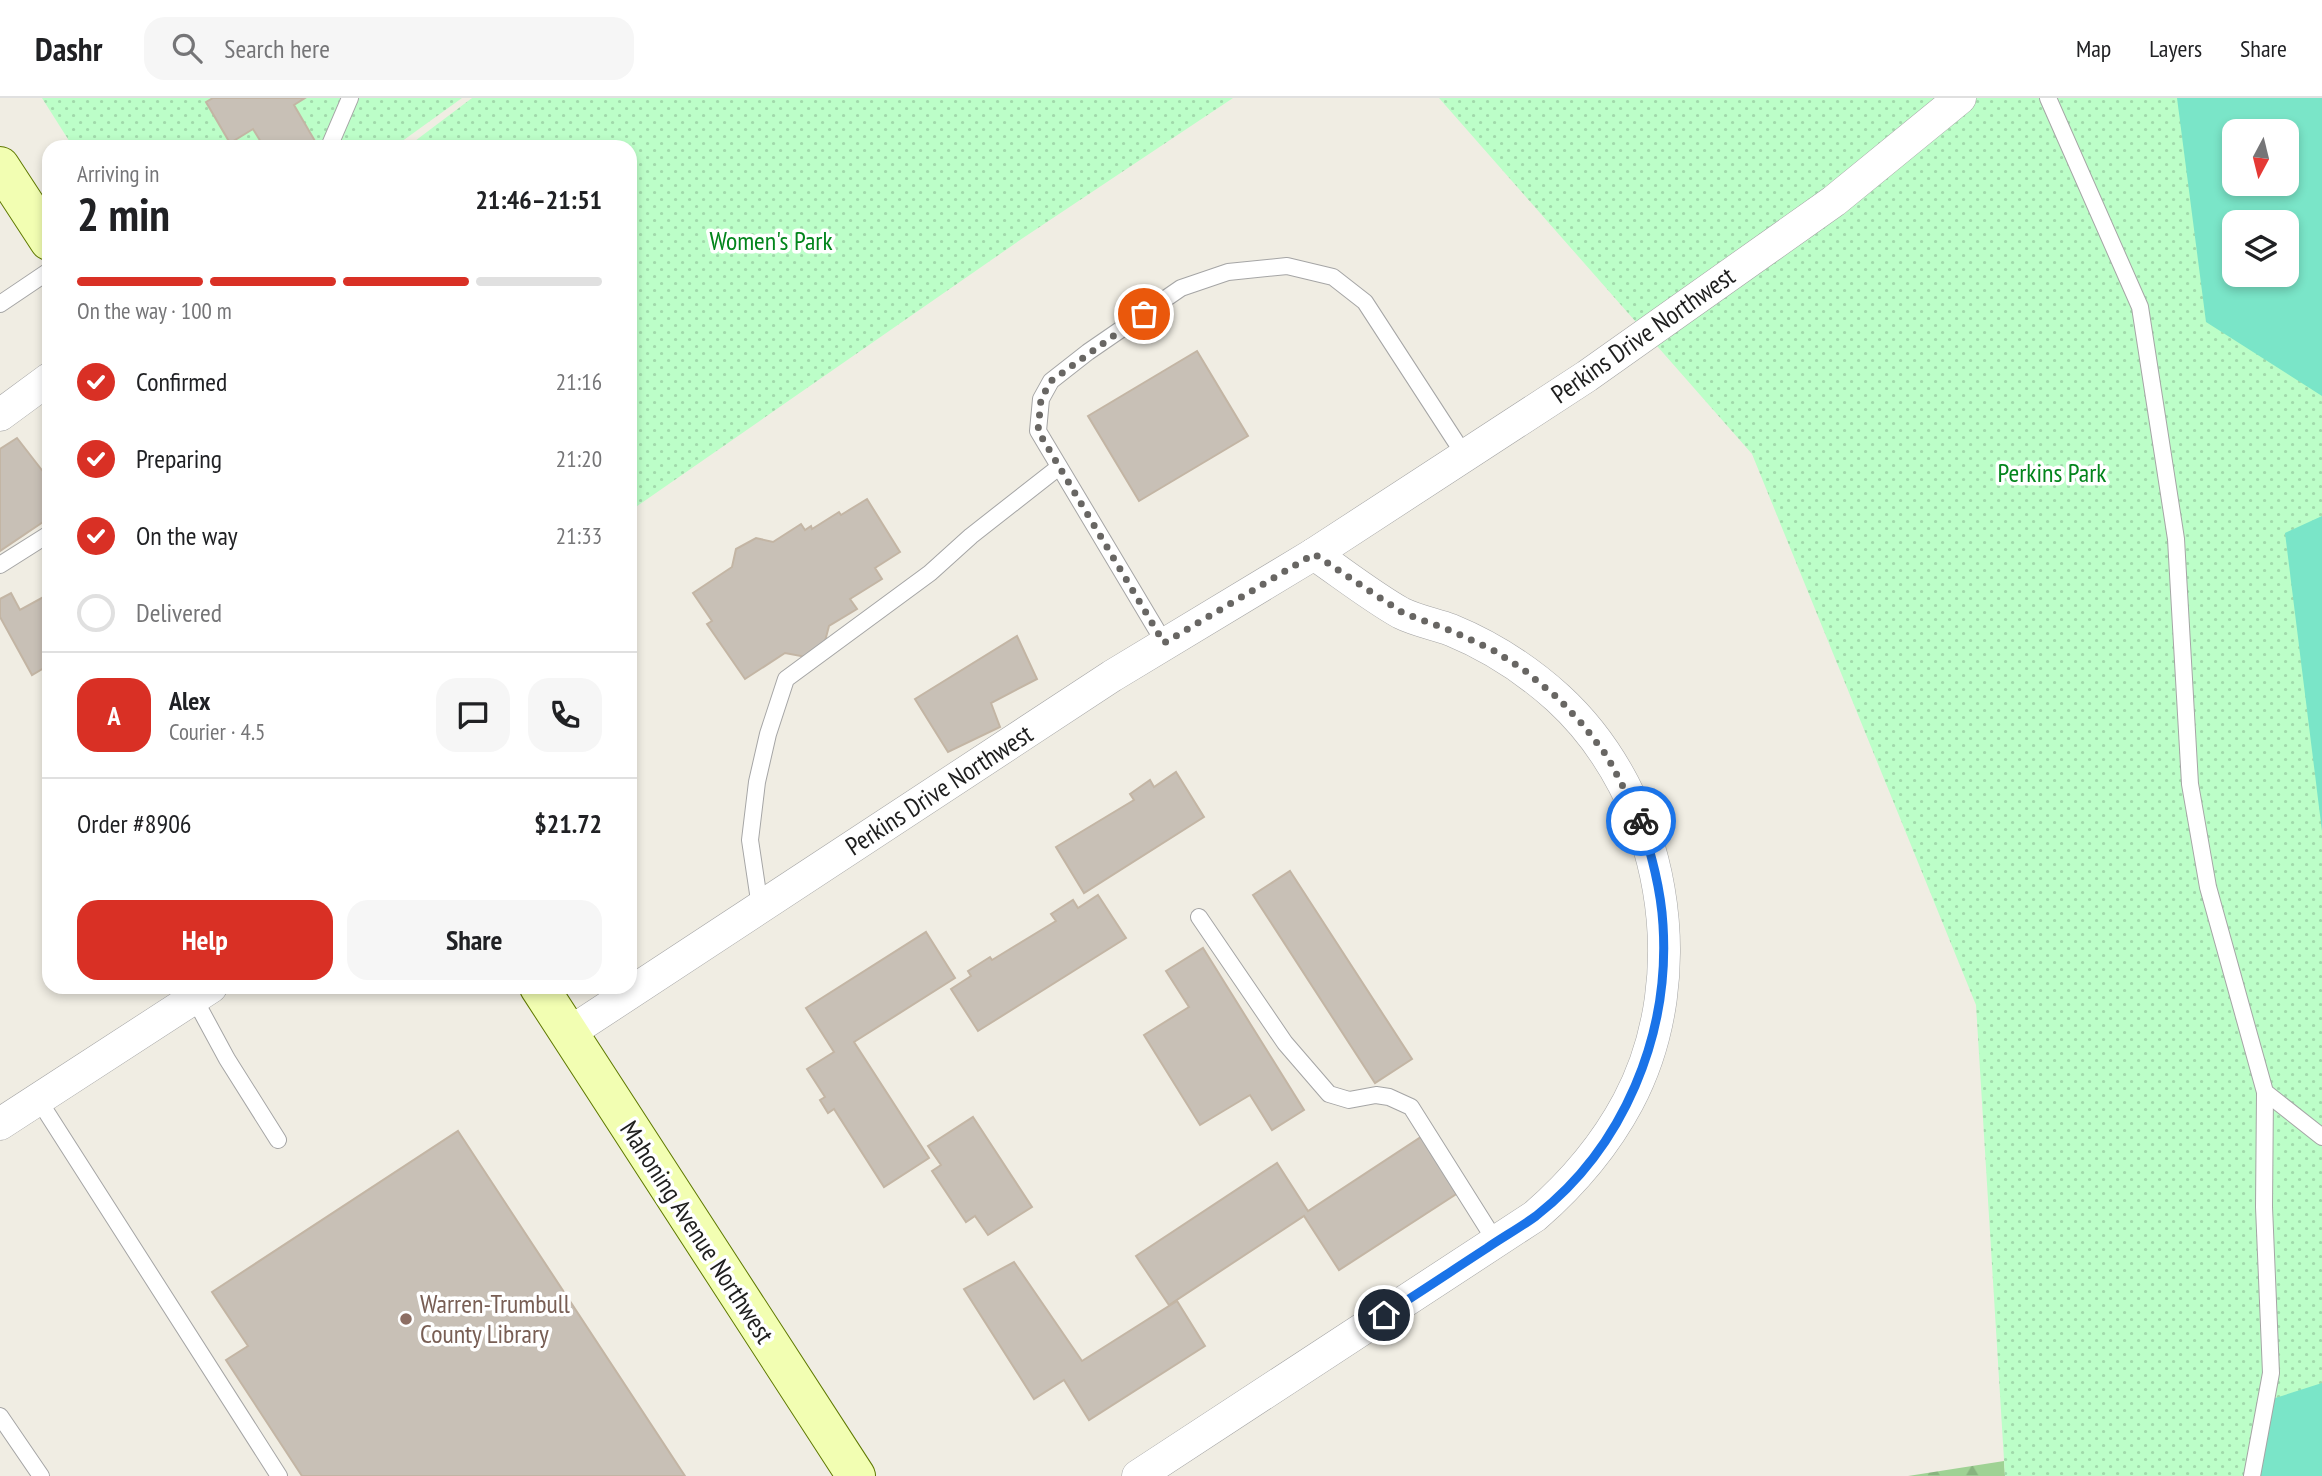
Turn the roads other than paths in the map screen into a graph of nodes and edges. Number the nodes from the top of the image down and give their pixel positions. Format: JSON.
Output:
{"nodes":[{"id":1,"x":350,"y":98,"type":"edge"},
{"id":2,"x":1960,"y":98,"type":"edge"},
{"id":3,"x":2048,"y":98,"type":"edge"},
{"id":4,"x":332,"y":140,"type":"edge"},
{"id":5,"x":0,"y":166,"type":"edge"},
{"id":6,"x":42,"y":230,"type":"edge"},
{"id":7,"x":42,"y":276,"type":"edge"},
{"id":8,"x":0,"y":304,"type":"edge"},
{"id":9,"x":42,"y":384,"type":"edge"},
{"id":10,"x":0,"y":415,"type":"edge"},
{"id":11,"x":1465,"y":456,"type":"junction"},
{"id":12,"x":1059,"y":467,"type":"junction"},
{"id":13,"x":42,"y":538,"type":"edge"},
{"id":14,"x":1314,"y":554,"type":"junction"},
{"id":15,"x":0,"y":565,"type":"edge"},
{"id":16,"x":1164,"y":643,"type":"junction"},
{"id":17,"x":760,"y":907,"type":"junction"},
{"id":18,"x":1199,"y":917,"type":"dead end"},
{"id":19,"x":637,"y":988,"type":"edge"},
{"id":20,"x":200,"y":994,"type":"edge"},
{"id":21,"x":202,"y":994,"type":"edge"},
{"id":22,"x":543,"y":994,"type":"edge"},
{"id":23,"x":628,"y":994,"type":"edge"},
{"id":24,"x":569,"y":1033,"type":"junction"},
{"id":25,"x":2265,"y":1092,"type":"junction"},
{"id":26,"x":38,"y":1099,"type":"junction"},
{"id":27,"x":0,"y":1124,"type":"edge"},
{"id":28,"x":2322,"y":1137,"type":"edge"},
{"id":29,"x":278,"y":1140,"type":"dead end"},
{"id":30,"x":1496,"y":1242,"type":"junction"},
{"id":31,"x":0,"y":1416,"type":"edge"},
{"id":32,"x":41,"y":1476,"type":"edge"},
{"id":33,"x":279,"y":1476,"type":"edge"},
{"id":34,"x":856,"y":1476,"type":"edge"},
{"id":35,"x":1138,"y":1476,"type":"edge"},
{"id":36,"x":2252,"y":1476,"type":"edge"}],
"edges":[{"from":1,"to":4,"type":"lane"},
{"from":2,"to":11,"type":"street","name":"Perkins Drive Northwest"},
{"from":3,"to":25,"type":"lane"},
{"from":5,"to":6,"type":"main road"},
{"from":7,"to":8,"type":"lane"},
{"from":9,"to":10,"type":"street"},
{"from":11,"to":12,"type":"lane"},
{"from":11,"to":14,"type":"street","name":"Perkins Drive Northwest"},
{"from":12,"to":16,"type":"lane"},
{"from":12,"to":17,"type":"lane"},
{"from":13,"to":15,"type":"lane"},
{"from":14,"to":16,"type":"street","name":"Perkins Drive Northwest"},
{"from":14,"to":30,"type":"street"},
{"from":16,"to":17,"type":"street","name":"Perkins Drive Northwest"},
{"from":17,"to":19,"type":"street","name":"Perkins Drive Northwest"},
{"from":18,"to":30,"type":"lane"},
{"from":20,"to":26,"type":"street"},
{"from":21,"to":29,"type":"lane"},
{"from":22,"to":24,"type":"main road","name":"Mahoning Avenue Northwest"},
{"from":23,"to":24,"type":"street","name":"Perkins Drive Northwest"},
{"from":24,"to":34,"type":"main road","name":"Mahoning Avenue Northwest"},
{"from":25,"to":28,"type":"lane"},
{"from":25,"to":36,"type":"lane"},
{"from":26,"to":27,"type":"street"},
{"from":26,"to":33,"type":"lane"},
{"from":30,"to":35,"type":"street"},
{"from":31,"to":32,"type":"lane"}]}
